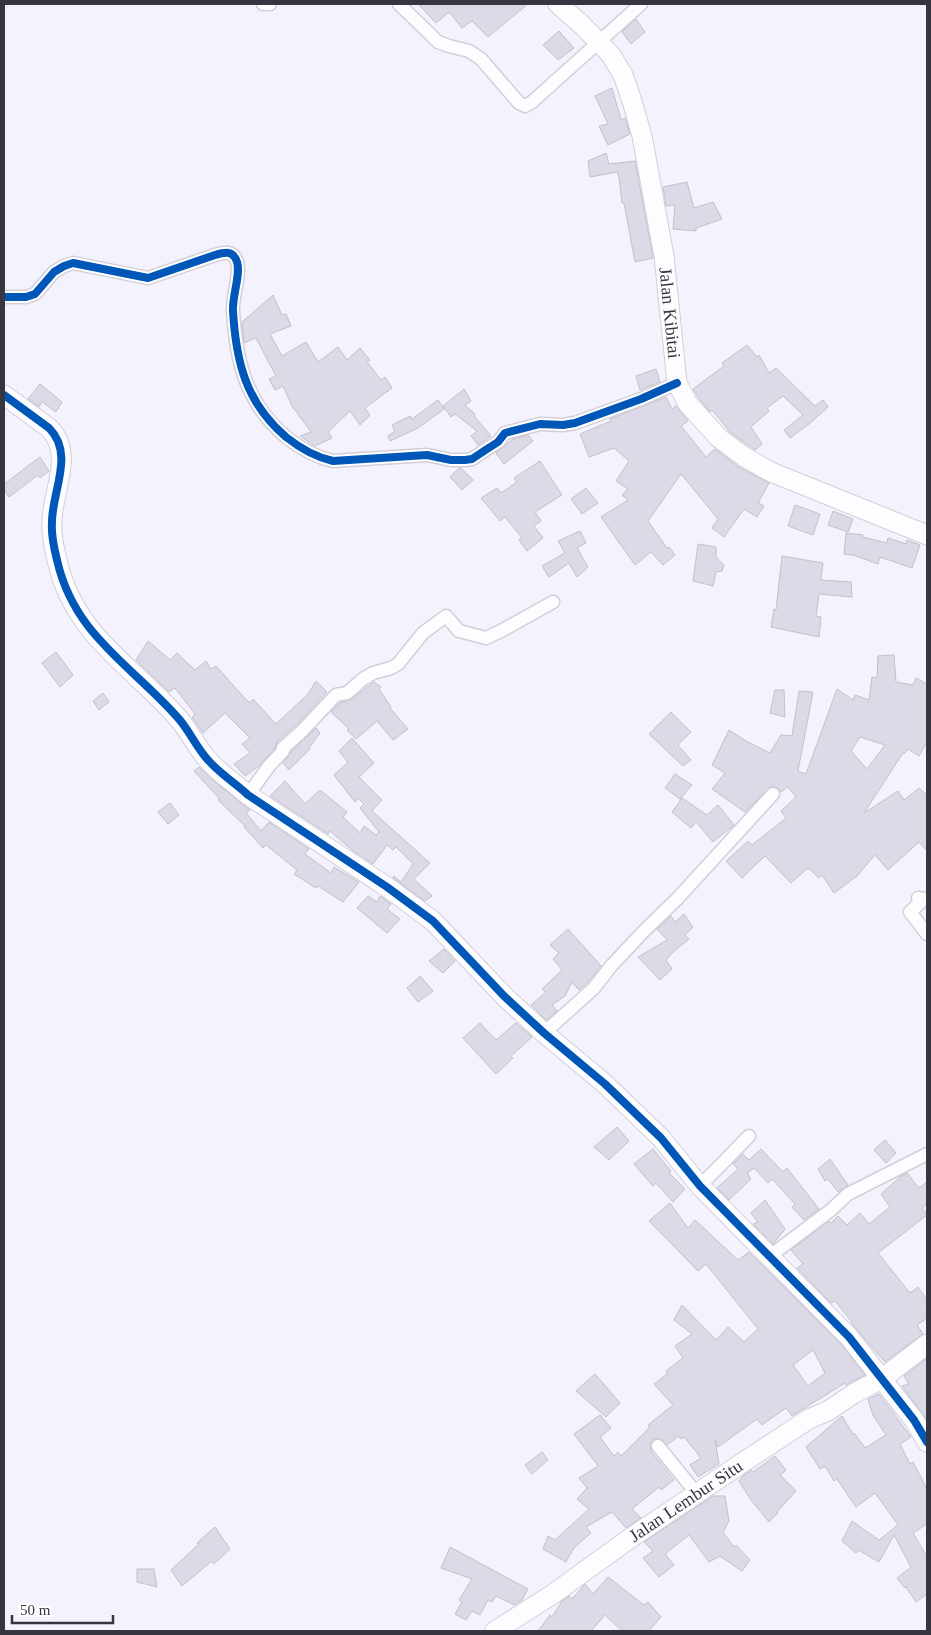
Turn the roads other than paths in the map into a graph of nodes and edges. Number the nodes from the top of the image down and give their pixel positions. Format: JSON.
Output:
{"nodes":[{"id":1,"x":264,"y":4,"type":"edge"},
{"id":2,"x":270,"y":4,"type":"edge"},
{"id":3,"x":399,"y":4,"type":"edge"},
{"id":4,"x":558,"y":4,"type":"edge"},
{"id":5,"x":642,"y":4,"type":"edge"},
{"id":6,"x":598,"y":42,"type":"junction"},
{"id":7,"x":4,"y":297,"type":"edge"},
{"id":8,"x":677,"y":382,"type":"junction"},
{"id":9,"x":4,"y":396,"type":"edge"},
{"id":10,"x":927,"y":535,"type":"edge"},
{"id":11,"x":552,"y":602,"type":"dead end"},
{"id":12,"x":248,"y":794,"type":"junction"},
{"id":13,"x":773,"y":794,"type":"dead end"},
{"id":14,"x":918,"y":898,"type":"dead end"},
{"id":15,"x":927,"y":934,"type":"edge"},
{"id":16,"x":544,"y":1033,"type":"junction"},
{"id":17,"x":749,"y":1136,"type":"dead end"},
{"id":18,"x":927,"y":1154,"type":"edge"},
{"id":19,"x":700,"y":1186,"type":"junction"},
{"id":20,"x":770,"y":1256,"type":"junction"},
{"id":21,"x":927,"y":1344,"type":"edge"},
{"id":22,"x":883,"y":1378,"type":"junction"},
{"id":23,"x":927,"y":1442,"type":"edge"},
{"id":24,"x":658,"y":1446,"type":"dead end"},
{"id":25,"x":697,"y":1494,"type":"junction"},
{"id":26,"x":495,"y":1631,"type":"edge"}],
"edges":[{"from":1,"to":2,"type":"street"},
{"from":3,"to":6,"type":"street"},
{"from":4,"to":6,"type":"street","name":"Jalan Kibitai"},
{"from":5,"to":6,"type":"street"},
{"from":6,"to":8,"type":"street","name":"Jalan Kibitai"},
{"from":7,"to":8,"type":"street"},
{"from":8,"to":10,"type":"street","name":"Jalan Kibitai"},
{"from":9,"to":12,"type":"street"},
{"from":11,"to":12,"type":"street"},
{"from":12,"to":16,"type":"street"},
{"from":13,"to":16,"type":"street"},
{"from":14,"to":15,"type":"street"},
{"from":16,"to":19,"type":"street"},
{"from":17,"to":19,"type":"street"},
{"from":18,"to":20,"type":"street"},
{"from":19,"to":20,"type":"street"},
{"from":20,"to":22,"type":"street"},
{"from":21,"to":22,"type":"street"},
{"from":22,"to":23,"type":"street"},
{"from":22,"to":25,"type":"street","name":"Jalan Lembur Situ"},
{"from":24,"to":25,"type":"street"},
{"from":25,"to":26,"type":"street","name":"Jalan Lembur Situ"}]}
